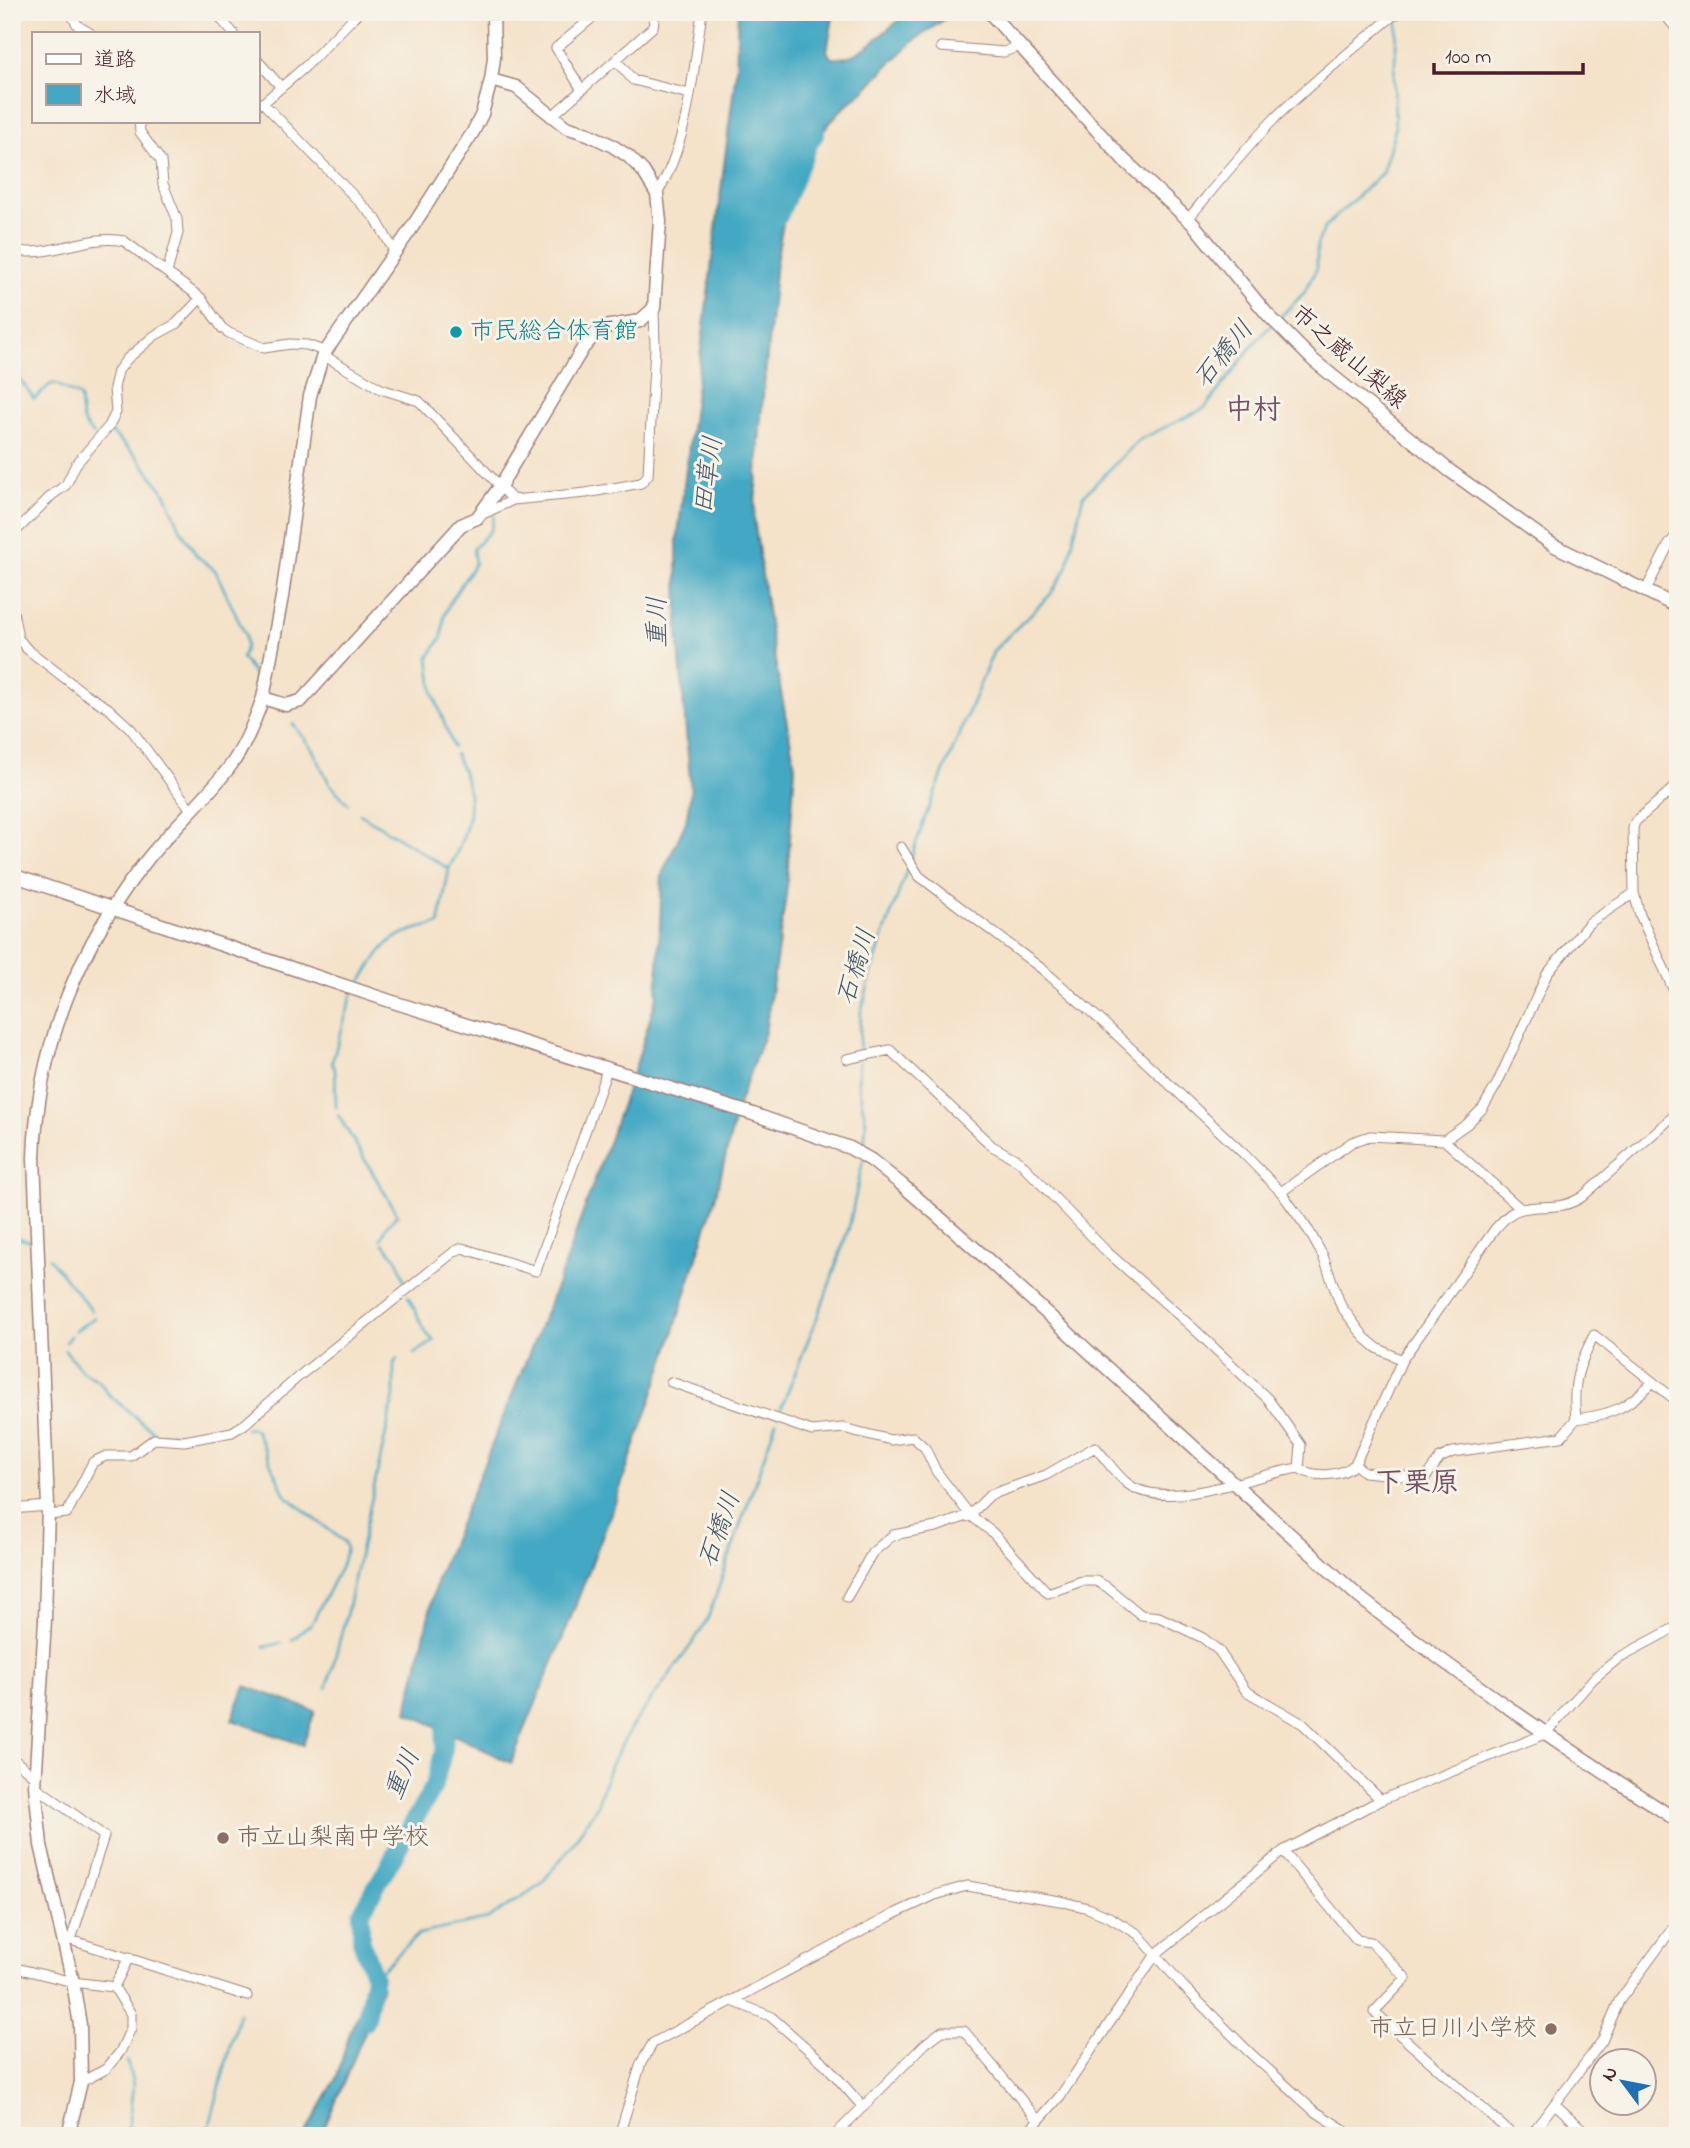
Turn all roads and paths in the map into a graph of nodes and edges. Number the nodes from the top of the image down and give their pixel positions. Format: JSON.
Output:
{"nodes":[{"id":1,"x":70,"y":12,"type":"edge"},
{"id":2,"x":215,"y":12,"type":"edge"},
{"id":3,"x":359,"y":12,"type":"edge"},
{"id":4,"x":493,"y":12,"type":"edge"},
{"id":5,"x":599,"y":12,"type":"edge"},
{"id":6,"x":655,"y":12,"type":"edge"},
{"id":7,"x":702,"y":12,"type":"edge"},
{"id":8,"x":989,"y":12,"type":"edge"},
{"id":9,"x":1663,"y":12,"type":"edge"},
{"id":10,"x":1398,"y":14,"type":"edge"},
{"id":11,"x":1678,"y":31,"type":"edge"},
{"id":12,"x":88,"y":32,"type":"edge"},
{"id":13,"x":232,"y":32,"type":"edge"},
{"id":14,"x":1018,"y":46,"type":"junction"},
{"id":15,"x":941,"y":47,"type":"dead end"},
{"id":16,"x":616,"y":60,"type":"junction"},
{"id":17,"x":259,"y":62,"type":"edge"},
{"id":18,"x":491,"y":80,"type":"junction"},
{"id":19,"x":280,"y":86,"type":"junction"},
{"id":20,"x":582,"y":90,"type":"junction"},
{"id":21,"x":690,"y":94,"type":"junction"},
{"id":22,"x":260,"y":103,"type":"edge"},
{"id":23,"x":551,"y":117,"type":"junction"},
{"id":24,"x":139,"y":122,"type":"edge"},
{"id":25,"x":657,"y":194,"type":"junction"},
{"id":26,"x":1188,"y":219,"type":"junction"},
{"id":27,"x":12,"y":250,"type":"edge"},
{"id":28,"x":394,"y":251,"type":"junction"},
{"id":29,"x":166,"y":272,"type":"junction"},
{"id":30,"x":201,"y":298,"type":"junction"},
{"id":31,"x":654,"y":308,"type":"junction"},
{"id":32,"x":323,"y":355,"type":"junction"},
{"id":33,"x":499,"y":488,"type":"junction"},
{"id":34,"x":513,"y":500,"type":"junction"},
{"id":35,"x":477,"y":517,"type":"junction"},
{"id":36,"x":1678,"y":533,"type":"edge"},
{"id":37,"x":12,"y":535,"type":"edge"},
{"id":38,"x":1646,"y":590,"type":"junction"},
{"id":39,"x":12,"y":606,"type":"edge"},
{"id":40,"x":1678,"y":607,"type":"edge"},
{"id":41,"x":263,"y":698,"type":"junction"},
{"id":42,"x":1678,"y":784,"type":"edge"},
{"id":43,"x":192,"y":811,"type":"junction"},
{"id":44,"x":901,"y":847,"type":"dead end"},
{"id":45,"x":12,"y":875,"type":"edge"},
{"id":46,"x":1634,"y":893,"type":"junction"},
{"id":47,"x":113,"y":909,"type":"junction"},
{"id":48,"x":1678,"y":1000,"type":"edge"},
{"id":49,"x":848,"y":1059,"type":"dead end"},
{"id":50,"x":607,"y":1070,"type":"junction"},
{"id":51,"x":1678,"y":1112,"type":"edge"},
{"id":52,"x":1444,"y":1140,"type":"junction"},
{"id":53,"x":1281,"y":1192,"type":"junction"},
{"id":54,"x":1521,"y":1209,"type":"junction"},
{"id":55,"x":1402,"y":1360,"type":"junction"},
{"id":56,"x":671,"y":1382,"type":"dead end"},
{"id":57,"x":1652,"y":1383,"type":"junction"},
{"id":58,"x":1678,"y":1404,"type":"edge"},
{"id":59,"x":1576,"y":1419,"type":"junction"},
{"id":60,"x":1355,"y":1464,"type":"junction"},
{"id":61,"x":1299,"y":1468,"type":"junction"},
{"id":62,"x":1236,"y":1484,"type":"junction"},
{"id":63,"x":12,"y":1510,"type":"edge"},
{"id":64,"x":48,"y":1511,"type":"junction"},
{"id":65,"x":970,"y":1515,"type":"junction"},
{"id":66,"x":847,"y":1597,"type":"dead end"},
{"id":67,"x":1678,"y":1626,"type":"edge"},
{"id":68,"x":1545,"y":1734,"type":"junction"},
{"id":69,"x":12,"y":1758,"type":"edge"},
{"id":70,"x":35,"y":1781,"type":"junction"},
{"id":71,"x":1381,"y":1800,"type":"junction"},
{"id":72,"x":1678,"y":1821,"type":"edge"},
{"id":73,"x":1283,"y":1851,"type":"junction"},
{"id":74,"x":1678,"y":1921,"type":"edge"},
{"id":75,"x":1156,"y":1954,"type":"junction"},
{"id":76,"x":129,"y":1957,"type":"junction"},
{"id":77,"x":12,"y":1967,"type":"edge"},
{"id":78,"x":73,"y":1982,"type":"junction"},
{"id":79,"x":114,"y":1987,"type":"junction"},
{"id":80,"x":247,"y":1996,"type":"dead end"},
{"id":81,"x":732,"y":2001,"type":"junction"},
{"id":82,"x":81,"y":2082,"type":"junction"},
{"id":83,"x":1556,"y":2105,"type":"junction"},
{"id":84,"x":862,"y":2106,"type":"junction"},
{"id":85,"x":1038,"y":2120,"type":"junction"},
{"id":86,"x":68,"y":2136,"type":"edge"},
{"id":87,"x":619,"y":2136,"type":"edge"},
{"id":88,"x":834,"y":2136,"type":"edge"},
{"id":89,"x":1025,"y":2136,"type":"edge"},
{"id":90,"x":1349,"y":2136,"type":"edge"},
{"id":91,"x":1514,"y":2136,"type":"edge"},
{"id":92,"x":1530,"y":2136,"type":"edge"},
{"id":93,"x":1590,"y":2136,"type":"edge"}],
"edges":[{"from":1,"to":12,"type":"street"},
{"from":2,"to":13,"type":"street"},
{"from":3,"to":19,"type":"street"},
{"from":4,"to":18,"type":"street"},
{"from":5,"to":20,"type":"street"},
{"from":6,"to":16,"type":"street"},
{"from":7,"to":21,"type":"street"},
{"from":8,"to":14,"type":"street","name":"市之蔵山梨線"},
{"from":9,"to":11,"type":"street"},
{"from":10,"to":26,"type":"street"},
{"from":14,"to":15,"type":"street"},
{"from":14,"to":26,"type":"street","name":"市之蔵山梨線"},
{"from":16,"to":20,"type":"street"},
{"from":16,"to":21,"type":"street"},
{"from":17,"to":19,"type":"street"},
{"from":18,"to":23,"type":"street"},
{"from":18,"to":28,"type":"street"},
{"from":19,"to":22,"type":"street"},
{"from":20,"to":23,"type":"street"},
{"from":21,"to":25,"type":"street"},
{"from":22,"to":28,"type":"street"},
{"from":23,"to":25,"type":"street"},
{"from":24,"to":29,"type":"street"},
{"from":25,"to":31,"type":"street"},
{"from":26,"to":38,"type":"street","name":"市之蔵山梨線"},
{"from":27,"to":29,"type":"street"},
{"from":28,"to":32,"type":"street"},
{"from":29,"to":30,"type":"street"},
{"from":30,"to":32,"type":"street"},
{"from":30,"to":37,"type":"street"},
{"from":31,"to":33,"type":"street"},
{"from":31,"to":34,"type":"street"},
{"from":32,"to":33,"type":"street"},
{"from":32,"to":41,"type":"street"},
{"from":33,"to":34,"type":"street"},
{"from":33,"to":35,"type":"street"},
{"from":34,"to":35,"type":"street"},
{"from":35,"to":41,"type":"street"},
{"from":36,"to":38,"type":"street"},
{"from":38,"to":40,"type":"street","name":"市之蔵山梨線"},
{"from":39,"to":43,"type":"street"},
{"from":41,"to":43,"type":"street"},
{"from":42,"to":46,"type":"street"},
{"from":43,"to":47,"type":"street"},
{"from":44,"to":53,"type":"street"},
{"from":45,"to":47,"type":"street"},
{"from":46,"to":48,"type":"street"},
{"from":46,"to":52,"type":"street"},
{"from":47,"to":50,"type":"street"},
{"from":47,"to":64,"type":"street"},
{"from":49,"to":61,"type":"street"},
{"from":50,"to":62,"type":"street"},
{"from":50,"to":64,"type":"street"},
{"from":51,"to":54,"type":"street"},
{"from":52,"to":53,"type":"street"},
{"from":52,"to":54,"type":"street"},
{"from":53,"to":55,"type":"street"},
{"from":54,"to":55,"type":"street"},
{"from":55,"to":60,"type":"street"},
{"from":56,"to":65,"type":"street"},
{"from":57,"to":58,"type":"street"},
{"from":57,"to":59,"type":"street"},
{"from":57,"to":59,"type":"street"},
{"from":59,"to":60,"type":"street"},
{"from":60,"to":61,"type":"street"},
{"from":61,"to":62,"type":"street"},
{"from":62,"to":65,"type":"street"},
{"from":62,"to":68,"type":"street"},
{"from":63,"to":64,"type":"street"},
{"from":64,"to":70,"type":"street"},
{"from":65,"to":66,"type":"street"},
{"from":65,"to":71,"type":"street"},
{"from":67,"to":68,"type":"street"},
{"from":68,"to":71,"type":"street"},
{"from":68,"to":72,"type":"street"},
{"from":69,"to":70,"type":"street"},
{"from":70,"to":76,"type":"street"},
{"from":70,"to":78,"type":"street"},
{"from":71,"to":73,"type":"street"},
{"from":73,"to":75,"type":"street"},
{"from":73,"to":91,"type":"street"},
{"from":74,"to":83,"type":"street"},
{"from":75,"to":81,"type":"street"},
{"from":75,"to":85,"type":"street"},
{"from":75,"to":90,"type":"street"},
{"from":76,"to":79,"type":"street"},
{"from":76,"to":80,"type":"street"},
{"from":77,"to":78,"type":"street"},
{"from":78,"to":79,"type":"street"},
{"from":78,"to":82,"type":"street"},
{"from":79,"to":82,"type":"street"},
{"from":81,"to":84,"type":"street"},
{"from":81,"to":87,"type":"street"},
{"from":82,"to":86,"type":"street"},
{"from":83,"to":92,"type":"street"},
{"from":83,"to":93,"type":"street"},
{"from":84,"to":85,"type":"street"},
{"from":84,"to":88,"type":"street"},
{"from":85,"to":89,"type":"street"}]}
